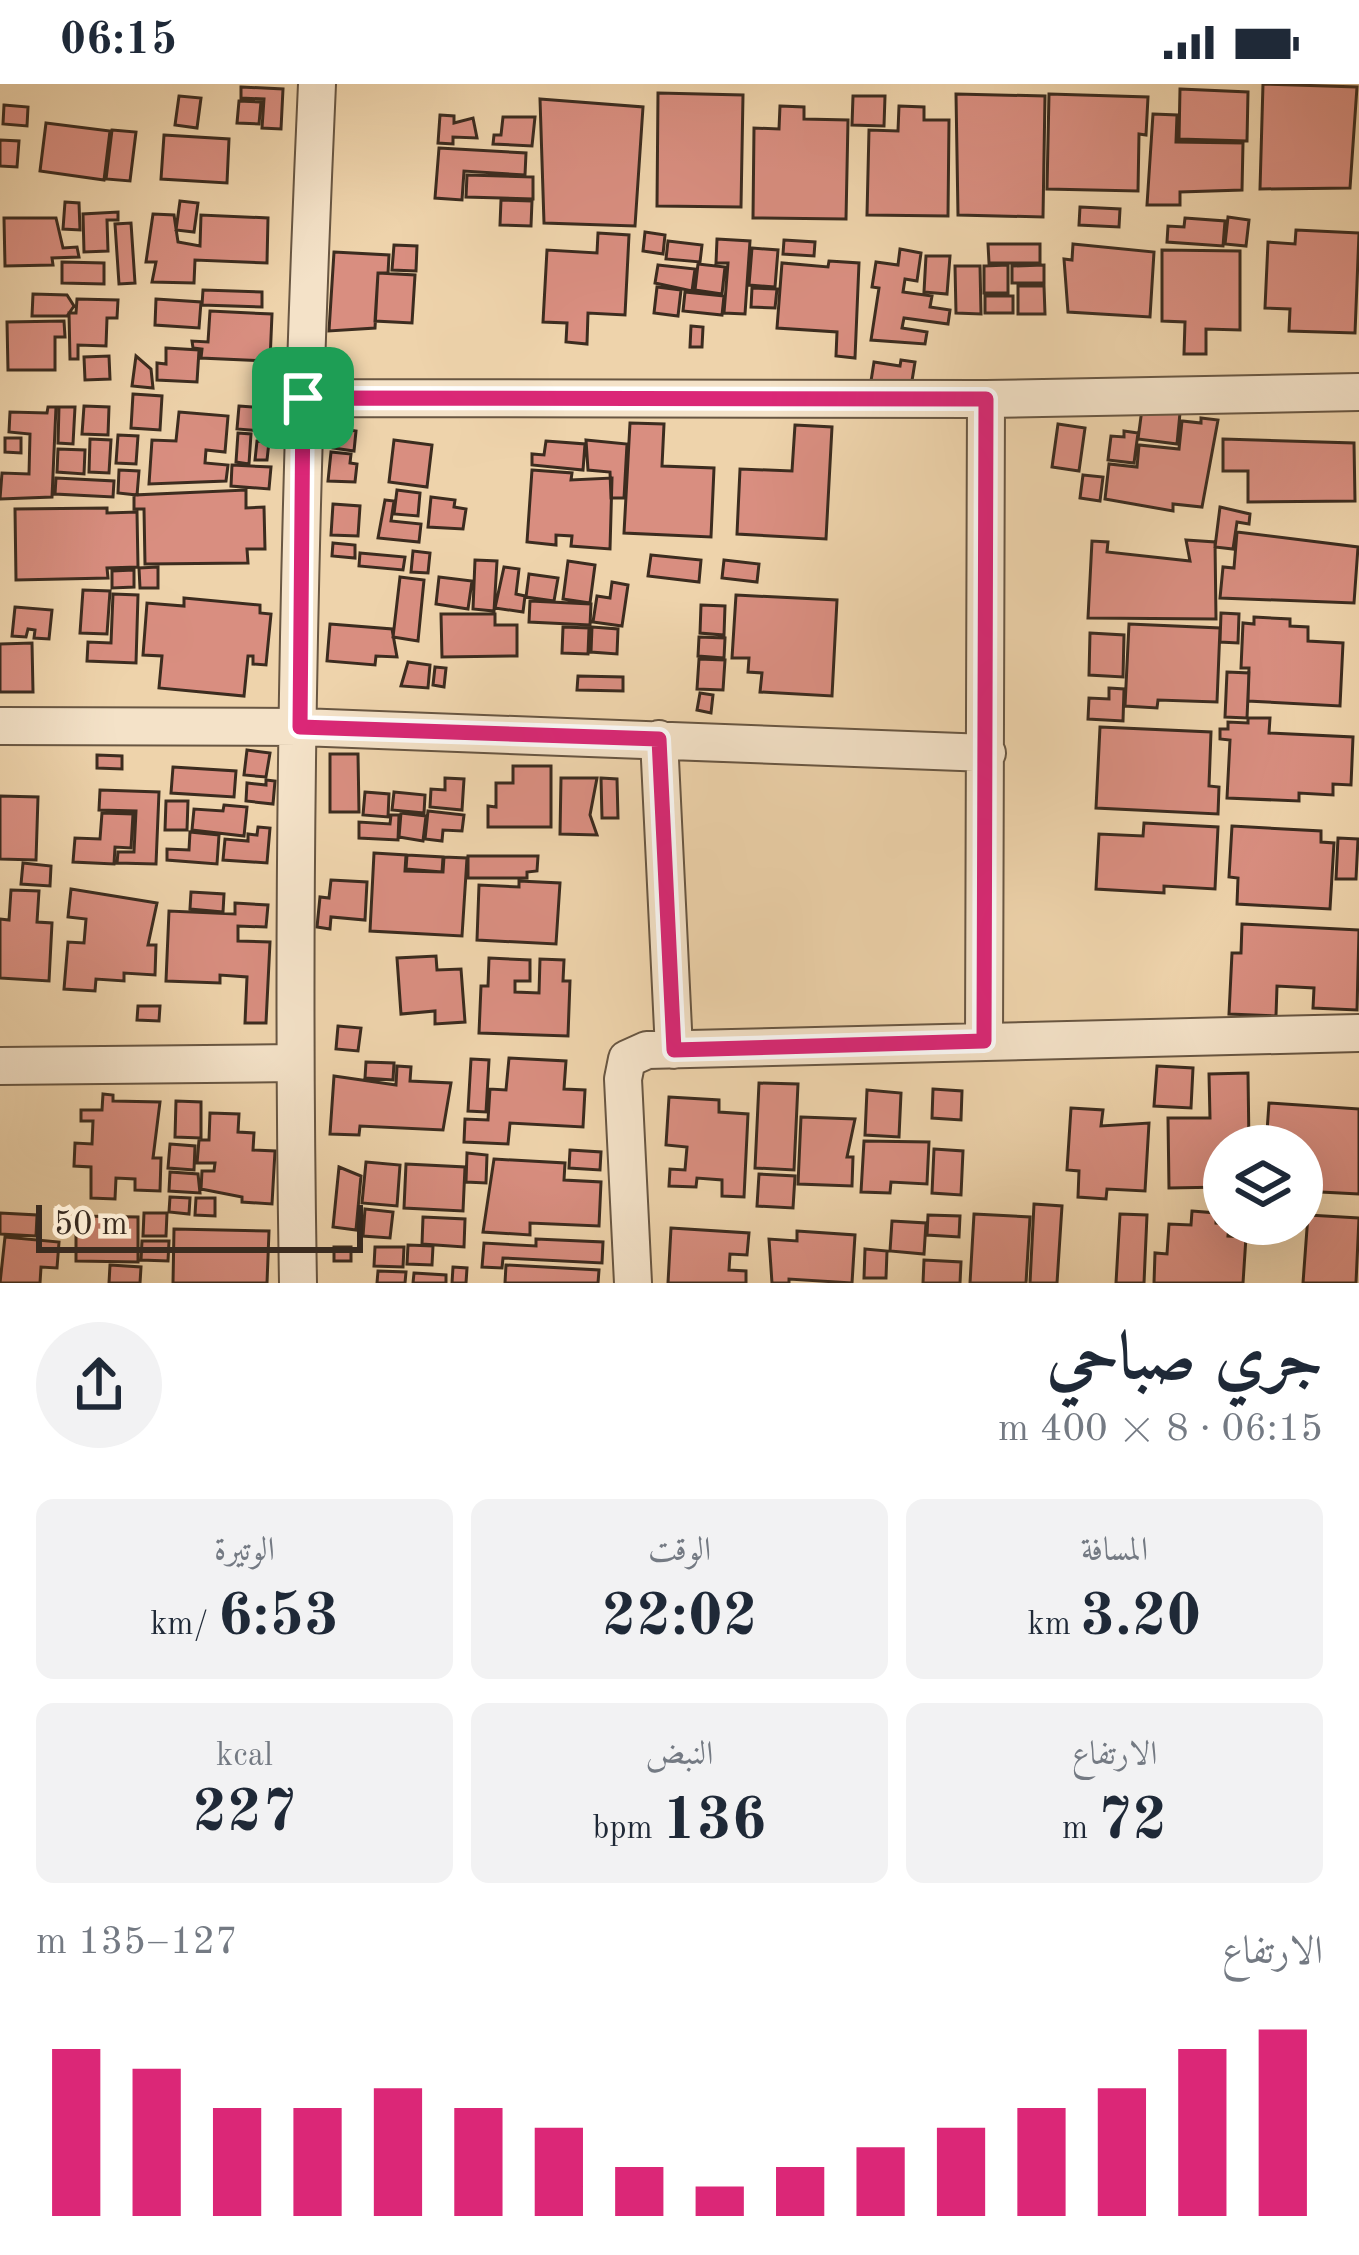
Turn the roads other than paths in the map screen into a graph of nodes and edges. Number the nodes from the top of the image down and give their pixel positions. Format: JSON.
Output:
{"nodes":[{"id":1,"x":317,"y":84,"type":"edge"},
{"id":2,"x":1359,"y":392,"type":"edge"},
{"id":3,"x":303,"y":398,"type":"junction"},
{"id":4,"x":986,"y":399,"type":"junction"},
{"id":5,"x":0,"y":726,"type":"edge"},
{"id":6,"x":300,"y":727,"type":"junction"},
{"id":7,"x":659,"y":739,"type":"junction"},
{"id":8,"x":987,"y":753,"type":"junction"},
{"id":9,"x":1359,"y":1033,"type":"edge"},
{"id":10,"x":984,"y":1041,"type":"junction"},
{"id":11,"x":674,"y":1050,"type":"junction"},
{"id":12,"x":294,"y":1063,"type":"junction"},
{"id":13,"x":0,"y":1066,"type":"edge"},
{"id":14,"x":298,"y":1283,"type":"edge"},
{"id":15,"x":633,"y":1283,"type":"edge"}],
"edges":[{"from":1,"to":3,"type":"street"},
{"from":2,"to":4,"type":"street"},
{"from":3,"to":4,"type":"street"},
{"from":3,"to":6,"type":"street"},
{"from":4,"to":8,"type":"street"},
{"from":5,"to":6,"type":"street"},
{"from":6,"to":7,"type":"street"},
{"from":6,"to":12,"type":"street"},
{"from":7,"to":8,"type":"street"},
{"from":7,"to":11,"type":"street"},
{"from":8,"to":10,"type":"street"},
{"from":9,"to":10,"type":"street"},
{"from":10,"to":11,"type":"street"},
{"from":11,"to":15,"type":"street"},
{"from":12,"to":13,"type":"street"},
{"from":12,"to":14,"type":"street"}]}
